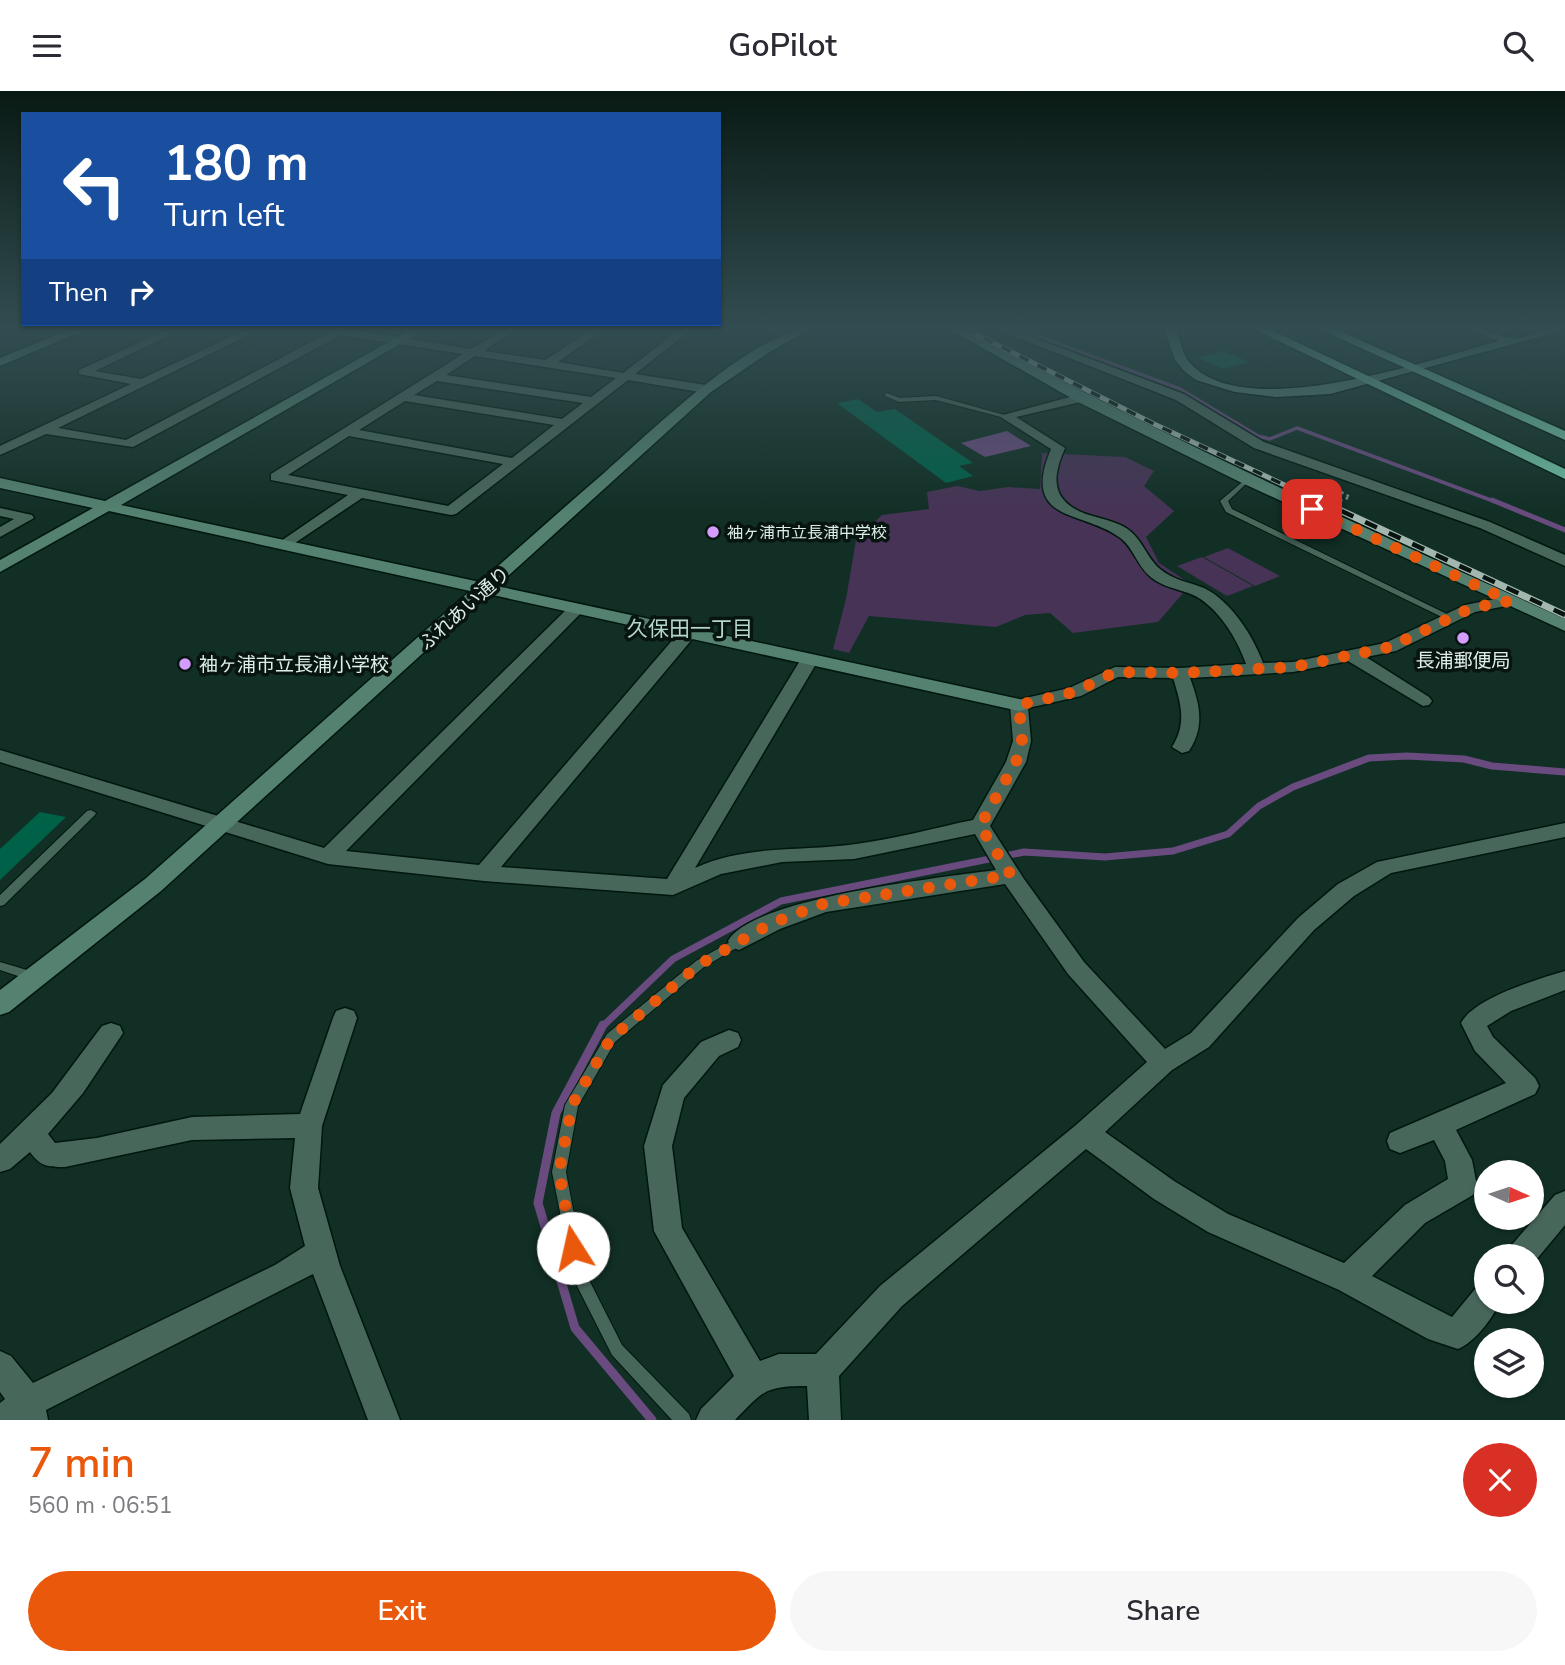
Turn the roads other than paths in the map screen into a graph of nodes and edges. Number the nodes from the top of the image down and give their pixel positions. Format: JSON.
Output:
{"nodes":[{"id":1,"x":126,"y":391,"type":"edge"},
{"id":2,"x":228,"y":391,"type":"edge"},
{"id":3,"x":310,"y":391,"type":"edge"},
{"id":4,"x":412,"y":391,"type":"edge"},
{"id":5,"x":527,"y":391,"type":"edge"},
{"id":6,"x":604,"y":391,"type":"edge"},
{"id":7,"x":704,"y":391,"type":"edge"},
{"id":8,"x":1068,"y":391,"type":"edge"},
{"id":9,"x":1164,"y":391,"type":"edge"},
{"id":10,"x":1257,"y":391,"type":"edge"},
{"id":11,"x":1321,"y":391,"type":"edge"},
{"id":12,"x":1389,"y":391,"type":"edge"},
{"id":13,"x":1424,"y":391,"type":"edge"},
{"id":14,"x":1463,"y":391,"type":"edge"},
{"id":15,"x":887,"y":395,"type":"dead end"},
{"id":16,"x":402,"y":397,"type":"junction"},
{"id":17,"x":1081,"y":398,"type":"junction"},
{"id":18,"x":591,"y":401,"type":"junction"},
{"id":19,"x":1005,"y":417,"type":"junction"},
{"id":20,"x":563,"y":423,"type":"junction"},
{"id":21,"x":45,"y":429,"type":"junction"},
{"id":22,"x":346,"y":432,"type":"junction"},
{"id":23,"x":1565,"y":436,"type":"edge"},
{"id":24,"x":0,"y":451,"type":"edge"},
{"id":25,"x":1526,"y":456,"type":"junction"},
{"id":26,"x":513,"y":462,"type":"junction"},
{"id":27,"x":1565,"y":475,"type":"edge"},
{"id":28,"x":1247,"y":480,"type":"junction"},
{"id":29,"x":0,"y":483,"type":"edge"},
{"id":30,"x":360,"y":493,"type":"junction"},
{"id":31,"x":105,"y":505,"type":"junction"},
{"id":32,"x":0,"y":512,"type":"edge"},
{"id":33,"x":0,"y":533,"type":"edge"},
{"id":34,"x":286,"y":544,"type":"junction"},
{"id":35,"x":1565,"y":561,"type":"edge"},
{"id":36,"x":0,"y":566,"type":"edge"},
{"id":37,"x":487,"y":587,"type":"junction"},
{"id":38,"x":1510,"y":601,"type":"junction"},
{"id":39,"x":576,"y":608,"type":"junction"},
{"id":40,"x":1451,"y":618,"type":"junction"},
{"id":41,"x":1565,"y":626,"type":"edge"},
{"id":42,"x":688,"y":633,"type":"junction"},
{"id":43,"x":1351,"y":655,"type":"junction"},
{"id":44,"x":810,"y":659,"type":"junction"},
{"id":45,"x":1256,"y":669,"type":"junction"},
{"id":46,"x":1181,"y":673,"type":"junction"},
{"id":47,"x":1423,"y":701,"type":"dead end"},
{"id":48,"x":1019,"y":705,"type":"junction"},
{"id":49,"x":1182,"y":747,"type":"dead end"},
{"id":50,"x":0,"y":756,"type":"edge"},
{"id":51,"x":91,"y":813,"type":"dead end"},
{"id":52,"x":223,"y":823,"type":"junction"},
{"id":53,"x":980,"y":826,"type":"junction"},
{"id":54,"x":1565,"y":831,"type":"edge"},
{"id":55,"x":328,"y":857,"type":"junction"},
{"id":56,"x":484,"y":873,"type":"junction"},
{"id":57,"x":1011,"y":875,"type":"junction"},
{"id":58,"x":673,"y":887,"type":"junction"},
{"id":59,"x":0,"y":902,"type":"edge"},
{"id":60,"x":740,"y":941,"type":"joint"},
{"id":61,"x":0,"y":966,"type":"edge"},
{"id":62,"x":36,"y":977,"type":"junction"},
{"id":63,"x":1565,"y":980,"type":"edge"},
{"id":64,"x":0,"y":1005,"type":"edge"},
{"id":65,"x":345,"y":1018,"type":"dead end"},
{"id":66,"x":111,"y":1033,"type":"dead end"},
{"id":67,"x":729,"y":1039,"type":"dead end"},
{"id":68,"x":1163,"y":1063,"type":"junction"},
{"id":69,"x":1440,"y":1125,"type":"junction"},
{"id":70,"x":309,"y":1126,"type":"junction"},
{"id":71,"x":1085,"y":1133,"type":"junction"},
{"id":72,"x":33,"y":1135,"type":"junction"},
{"id":73,"x":1400,"y":1142,"type":"dead end"},
{"id":74,"x":0,"y":1160,"type":"edge"},
{"id":75,"x":1565,"y":1204,"type":"edge"},
{"id":76,"x":1531,"y":1244,"type":"edge"},
{"id":77,"x":321,"y":1253,"type":"junction"},
{"id":78,"x":1349,"y":1280,"type":"junction"},
{"id":79,"x":1474,"y":1314,"type":"edge"},
{"id":80,"x":0,"y":1367,"type":"edge"},
{"id":81,"x":823,"y":1370,"type":"junction"},
{"id":82,"x":753,"y":1379,"type":"junction"},
{"id":83,"x":21,"y":1414,"type":"edge"},
{"id":84,"x":383,"y":1418,"type":"edge"},
{"id":85,"x":683,"y":1420,"type":"edge"},
{"id":86,"x":712,"y":1420,"type":"edge"},
{"id":87,"x":825,"y":1420,"type":"edge"}],
"edges":[{"from":1,"to":21,"type":"street"},
{"from":2,"to":21,"type":"street"},
{"from":3,"to":31,"type":"street"},
{"from":4,"to":16,"type":"street"},
{"from":5,"to":18,"type":"street"},
{"from":6,"to":18,"type":"street"},
{"from":7,"to":37,"type":"street","name":"ふれあい通り"},
{"from":8,"to":17,"type":"street"},
{"from":9,"to":35,"type":"street"},
{"from":10,"to":11,"type":"street"},
{"from":12,"to":25,"type":"highway"},
{"from":13,"to":25,"type":"highway"},
{"from":14,"to":23,"type":"highway"},
{"from":15,"to":19,"type":"lane"},
{"from":16,"to":20,"type":"street"},
{"from":16,"to":22,"type":"street"},
{"from":17,"to":19,"type":"street"},
{"from":17,"to":28,"type":"street"},
{"from":18,"to":20,"type":"street"},
{"from":19,"to":45,"type":"street"},
{"from":20,"to":26,"type":"street"},
{"from":21,"to":24,"type":"street"},
{"from":22,"to":26,"type":"street"},
{"from":22,"to":30,"type":"street"},
{"from":25,"to":27,"type":"highway"},
{"from":26,"to":30,"type":"street"},
{"from":28,"to":38,"type":"street"},
{"from":28,"to":40,"type":"lane"},
{"from":29,"to":31,"type":"street"},
{"from":30,"to":34,"type":"street"},
{"from":31,"to":34,"type":"street"},
{"from":31,"to":36,"type":"street"},
{"from":32,"to":33,"type":"street"},
{"from":34,"to":37,"type":"street"},
{"from":37,"to":39,"type":"street"},
{"from":37,"to":52,"type":"street","name":"ふれあい通り"},
{"from":38,"to":40,"type":"street"},
{"from":38,"to":41,"type":"street"},
{"from":39,"to":42,"type":"street"},
{"from":39,"to":55,"type":"street"},
{"from":40,"to":43,"type":"street"},
{"from":42,"to":44,"type":"street"},
{"from":42,"to":56,"type":"street"},
{"from":43,"to":45,"type":"street"},
{"from":43,"to":47,"type":"street"},
{"from":44,"to":48,"type":"street"},
{"from":44,"to":58,"type":"street"},
{"from":45,"to":46,"type":"street"},
{"from":46,"to":48,"type":"street"},
{"from":46,"to":49,"type":"street"},
{"from":48,"to":53,"type":"street"},
{"from":50,"to":52,"type":"street"},
{"from":51,"to":59,"type":"lane"},
{"from":52,"to":55,"type":"street"},
{"from":52,"to":62,"type":"street","name":"ふれあい通り"},
{"from":53,"to":57,"type":"street"},
{"from":53,"to":58,"type":"street"},
{"from":54,"to":68,"type":"street"},
{"from":55,"to":56,"type":"street"},
{"from":56,"to":58,"type":"street"},
{"from":57,"to":60,"type":"street"},
{"from":57,"to":68,"type":"street"},
{"from":60,"to":85,"type":"lane"},
{"from":61,"to":62,"type":"lane"},
{"from":62,"to":64,"type":"street","name":"ふれあい通り"},
{"from":63,"to":69,"type":"street"},
{"from":65,"to":70,"type":"street"},
{"from":66,"to":72,"type":"street"},
{"from":67,"to":82,"type":"street"},
{"from":68,"to":71,"type":"street"},
{"from":69,"to":73,"type":"street"},
{"from":69,"to":78,"type":"street"},
{"from":70,"to":72,"type":"street"},
{"from":70,"to":77,"type":"street"},
{"from":71,"to":78,"type":"street"},
{"from":71,"to":81,"type":"street"},
{"from":72,"to":74,"type":"street"},
{"from":75,"to":76,"type":"street"},
{"from":77,"to":83,"type":"street"},
{"from":77,"to":84,"type":"street"},
{"from":78,"to":79,"type":"street"},
{"from":80,"to":83,"type":"street"},
{"from":81,"to":82,"type":"street"},
{"from":81,"to":87,"type":"street"},
{"from":82,"to":86,"type":"street"}]}
